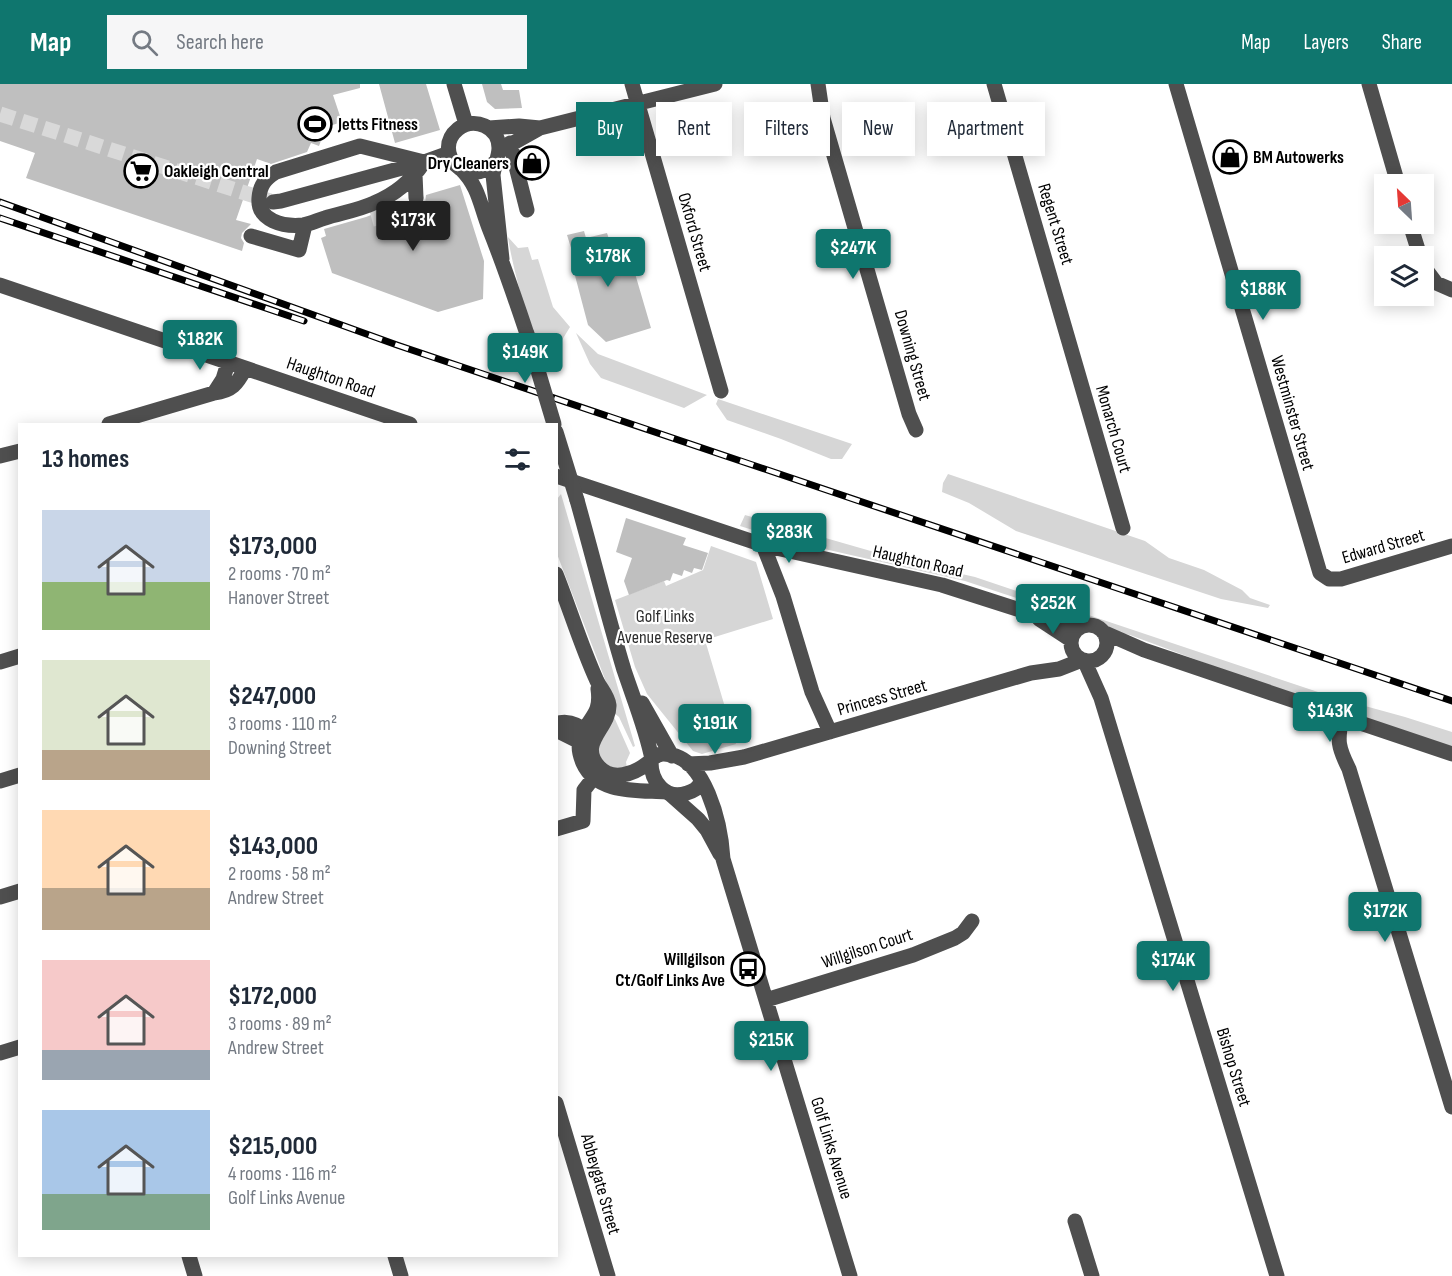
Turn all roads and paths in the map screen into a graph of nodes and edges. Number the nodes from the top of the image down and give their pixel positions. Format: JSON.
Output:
{"nodes":[{"id":1,"x":454,"y":84,"type":"edge"},
{"id":2,"x":632,"y":84,"type":"edge"},
{"id":3,"x":715,"y":84,"type":"edge"},
{"id":4,"x":807,"y":84,"type":"edge"},
{"id":5,"x":818,"y":84,"type":"edge"},
{"id":6,"x":994,"y":84,"type":"edge"},
{"id":7,"x":1176,"y":84,"type":"edge"},
{"id":8,"x":1369,"y":84,"type":"edge"},
{"id":9,"x":637,"y":102,"type":"edge"},
{"id":10,"x":644,"y":102,"type":"edge"},
{"id":11,"x":815,"y":102,"type":"edge"},
{"id":12,"x":821,"y":102,"type":"edge"},
{"id":13,"x":576,"y":119,"type":"edge"},
{"id":14,"x":466,"y":124,"type":"junction"},
{"id":15,"x":644,"y":125,"type":"edge"},
{"id":16,"x":489,"y":128,"type":"junction"},
{"id":17,"x":540,"y":128,"type":"junction"},
{"id":18,"x":830,"y":142,"type":"edge"},
{"id":19,"x":501,"y":152,"type":"junction"},
{"id":20,"x":449,"y":153,"type":"junction"},
{"id":21,"x":420,"y":168,"type":"junction"},
{"id":22,"x":461,"y":169,"type":"junction"},
{"id":23,"x":1395,"y":174,"type":"edge"},
{"id":24,"x":416,"y":198,"type":"tunnel mouth"},
{"id":25,"x":273,"y":202,"type":"tunnel mouth"},
{"id":26,"x":527,"y":210,"type":"dead end"},
{"id":27,"x":305,"y":225,"type":"junction"},
{"id":28,"x":251,"y":236,"type":"dead end"},
{"id":29,"x":502,"y":259,"type":"junction"},
{"id":30,"x":1434,"y":280,"type":"edge"},
{"id":31,"x":0,"y":285,"type":"edge"},
{"id":32,"x":1452,"y":290,"type":"edge"},
{"id":33,"x":1068,"y":341,"type":"joint"},
{"id":34,"x":228,"y":363,"type":"junction"},
{"id":35,"x":245,"y":369,"type":"junction"},
{"id":36,"x":721,"y":391,"type":"dead end"},
{"id":37,"x":214,"y":393,"type":"junction"},
{"id":38,"x":112,"y":423,"type":"edge"},
{"id":39,"x":407,"y":423,"type":"edge"},
{"id":40,"x":554,"y":423,"type":"edge"},
{"id":41,"x":916,"y":430,"type":"dead end"},
{"id":42,"x":558,"y":438,"type":"edge"},
{"id":43,"x":18,"y":452,"type":"edge"},
{"id":44,"x":0,"y":456,"type":"edge"},
{"id":45,"x":558,"y":477,"type":"edge"},
{"id":46,"x":1123,"y":528,"type":"dead end"},
{"id":47,"x":763,"y":545,"type":"junction"},
{"id":48,"x":1452,"y":546,"type":"edge"},
{"id":49,"x":782,"y":550,"type":"junction"},
{"id":50,"x":1326,"y":578,"type":"joint"},
{"id":51,"x":558,"y":585,"type":"edge"},
{"id":52,"x":783,"y":596,"type":"junction"},
{"id":53,"x":562,"y":606,"type":"edge"},
{"id":54,"x":1029,"y":613,"type":"junction"},
{"id":55,"x":1084,"y":625,"type":"junction"},
{"id":56,"x":1103,"y":632,"type":"junction"},
{"id":57,"x":1071,"y":643,"type":"junction"},
{"id":58,"x":1144,"y":650,"type":"junction"},
{"id":59,"x":18,"y":657,"type":"edge"},
{"id":60,"x":1092,"y":658,"type":"junction"},
{"id":61,"x":0,"y":662,"type":"edge"},
{"id":62,"x":625,"y":671,"type":"junction"},
{"id":63,"x":1031,"y":673,"type":"junction"},
{"id":64,"x":1347,"y":718,"type":"junction"},
{"id":65,"x":558,"y":723,"type":"edge"},
{"id":66,"x":558,"y":731,"type":"edge"},
{"id":67,"x":824,"y":734,"type":"junction"},
{"id":68,"x":587,"y":738,"type":"junction"},
{"id":69,"x":1452,"y":754,"type":"edge"},
{"id":70,"x":672,"y":756,"type":"junction"},
{"id":71,"x":744,"y":757,"type":"junction"},
{"id":72,"x":651,"y":760,"type":"junction"},
{"id":73,"x":688,"y":764,"type":"junction"},
{"id":74,"x":597,"y":773,"type":"junction"},
{"id":75,"x":18,"y":776,"type":"edge"},
{"id":76,"x":0,"y":781,"type":"edge"},
{"id":77,"x":701,"y":782,"type":"junction"},
{"id":78,"x":669,"y":793,"type":"junction"},
{"id":79,"x":558,"y":828,"type":"edge"},
{"id":80,"x":723,"y":859,"type":"junction"},
{"id":81,"x":18,"y":892,"type":"edge"},
{"id":82,"x":0,"y":897,"type":"edge"},
{"id":83,"x":972,"y":921,"type":"dead end"},
{"id":84,"x":766,"y":1000,"type":"junction"},
{"id":85,"x":18,"y":1048,"type":"edge"},
{"id":86,"x":0,"y":1053,"type":"edge"},
{"id":87,"x":1452,"y":1107,"type":"edge"},
{"id":88,"x":558,"y":1109,"type":"edge"},
{"id":89,"x":1075,"y":1221,"type":"dead end"},
{"id":90,"x":189,"y":1257,"type":"edge"},
{"id":91,"x":395,"y":1257,"type":"edge"},
{"id":92,"x":195,"y":1276,"type":"edge"},
{"id":93,"x":402,"y":1276,"type":"edge"},
{"id":94,"x":608,"y":1276,"type":"edge"},
{"id":95,"x":850,"y":1276,"type":"edge"},
{"id":96,"x":1092,"y":1276,"type":"edge"},
{"id":97,"x":1277,"y":1276,"type":"edge"}],
"edges":[{"from":1,"to":14,"type":"street"},
{"from":2,"to":9,"type":"street","name":"Oxford Street"},
{"from":3,"to":10,"type":"street"},
{"from":4,"to":11,"type":"street","name":"Downing Street"},
{"from":5,"to":12,"type":"street","name":"Downing Street"},
{"from":6,"to":33,"type":"street","name":"Regent Street"},
{"from":7,"to":50,"type":"street","name":"Westminster Street"},
{"from":8,"to":23,"type":"street"},
{"from":13,"to":17,"type":"street"},
{"from":14,"to":16,"type":"street"},
{"from":14,"to":20,"type":"street"},
{"from":15,"to":36,"type":"street","name":"Oxford Street"},
{"from":16,"to":17,"type":"street"},
{"from":16,"to":19,"type":"street"},
{"from":17,"to":19,"type":"street"},
{"from":18,"to":41,"type":"street","name":"Downing Street"},
{"from":19,"to":22,"type":"street"},
{"from":19,"to":26,"type":"street"},
{"from":19,"to":29,"type":"street"},
{"from":20,"to":21,"type":"street"},
{"from":20,"to":22,"type":"street"},
{"from":21,"to":24,"type":"street"},
{"from":21,"to":25,"type":"street"},
{"from":21,"to":27,"type":"street"},
{"from":21,"to":27,"type":"street"},
{"from":22,"to":29,"type":"street"},
{"from":27,"to":28,"type":"street"},
{"from":29,"to":40,"type":"street","bridge":true},
{"from":30,"to":32,"type":"street"},
{"from":31,"to":34,"type":"street","name":"Haughton Road"},
{"from":33,"to":46,"type":"street","name":"Monarch Court"},
{"from":34,"to":35,"type":"street","name":"Haughton Road"},
{"from":34,"to":37,"type":"street"},
{"from":35,"to":37,"type":"street"},
{"from":35,"to":39,"type":"street","name":"Haughton Road"},
{"from":37,"to":38,"type":"street"},
{"from":42,"to":62,"type":"street","bridge":true},
{"from":43,"to":44,"type":"street"},
{"from":45,"to":47,"type":"street","name":"Haughton Road"},
{"from":47,"to":49,"type":"street","name":"Haughton Road"},
{"from":47,"to":52,"type":"street"},
{"from":48,"to":50,"type":"street","name":"Edward Street"},
{"from":49,"to":52,"type":"street"},
{"from":49,"to":54,"type":"street","name":"Haughton Road"},
{"from":51,"to":53,"type":"street"},
{"from":52,"to":67,"type":"street"},
{"from":53,"to":68,"type":"street"},
{"from":54,"to":55,"type":"street","name":"Haughton Road"},
{"from":54,"to":57,"type":"street","name":"Haughton Road"},
{"from":55,"to":56,"type":"street"},
{"from":55,"to":57,"type":"street"},
{"from":56,"to":58,"type":"street"},
{"from":56,"to":60,"type":"street"},
{"from":57,"to":60,"type":"street"},
{"from":57,"to":63,"type":"street","name":"Princess Street"},
{"from":58,"to":60,"type":"street"},
{"from":58,"to":64,"type":"street"},
{"from":59,"to":61,"type":"street"},
{"from":60,"to":63,"type":"street","name":"Princess Street"},
{"from":60,"to":97,"type":"street","name":"Bishop Street"},
{"from":62,"to":70,"type":"street"},
{"from":62,"to":72,"type":"street"},
{"from":63,"to":67,"type":"street","name":"Princess Street"},
{"from":64,"to":69,"type":"street"},
{"from":64,"to":87,"type":"street"},
{"from":65,"to":68,"type":"street"},
{"from":66,"to":68,"type":"street"},
{"from":67,"to":71,"type":"street","name":"Princess Street"},
{"from":68,"to":74,"type":"street"},
{"from":70,"to":72,"type":"street"},
{"from":70,"to":73,"type":"street"},
{"from":71,"to":73,"type":"street","name":"Princess Street"},
{"from":71,"to":77,"type":"street","name":"Princess Street"},
{"from":72,"to":74,"type":"street"},
{"from":72,"to":78,"type":"street"},
{"from":73,"to":77,"type":"street"},
{"from":74,"to":78,"type":"street"},
{"from":74,"to":79,"type":"street"},
{"from":75,"to":76,"type":"street"},
{"from":77,"to":78,"type":"street"},
{"from":77,"to":80,"type":"street","name":"Golf Links Avenue"},
{"from":78,"to":80,"type":"street","name":"Golf Links Avenue"},
{"from":80,"to":84,"type":"street","name":"Golf Links Avenue"},
{"from":81,"to":82,"type":"street"},
{"from":83,"to":84,"type":"street","name":"Willgilson Court"},
{"from":84,"to":95,"type":"street","name":"Golf Links Avenue"},
{"from":85,"to":86,"type":"street"},
{"from":88,"to":94,"type":"street","name":"Abbeygate Street"},
{"from":89,"to":96,"type":"street"},
{"from":90,"to":92,"type":"street"},
{"from":91,"to":93,"type":"street"}]}
